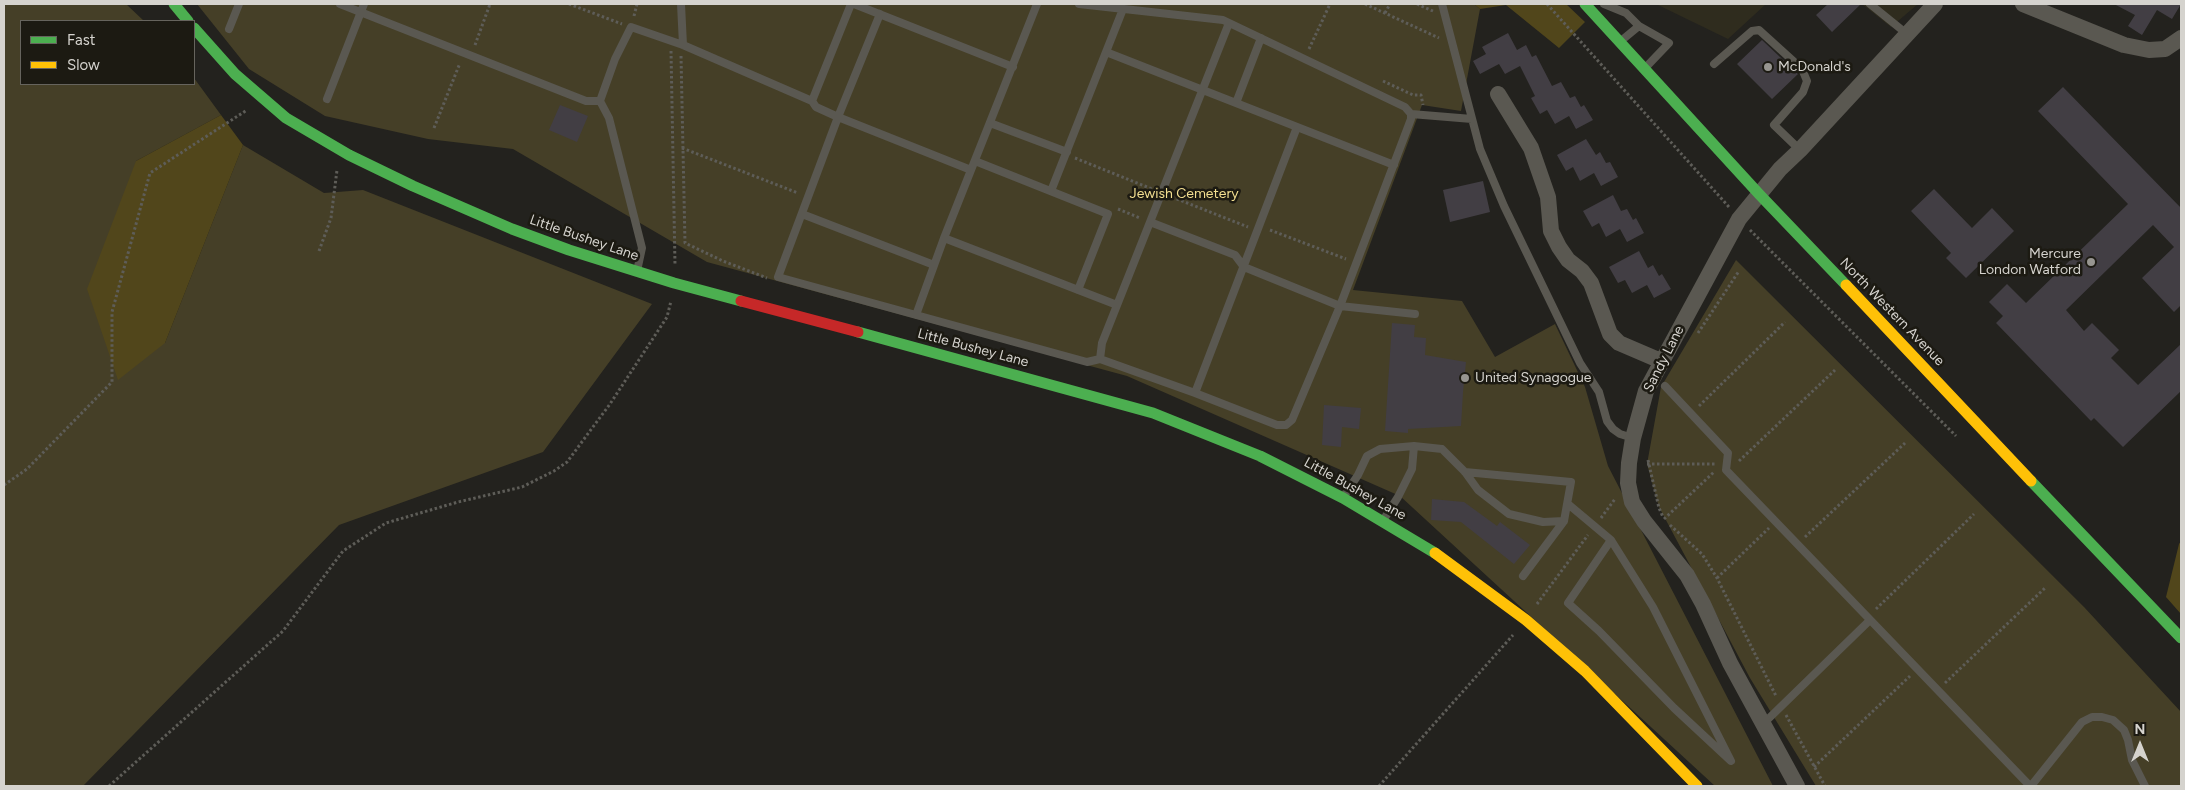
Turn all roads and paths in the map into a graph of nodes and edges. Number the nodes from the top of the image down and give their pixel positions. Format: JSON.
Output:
{"nodes":[{"id":1,"x":174,"y":4,"type":"edge"},
{"id":2,"x":239,"y":4,"type":"edge"},
{"id":3,"x":340,"y":4,"type":"edge"},
{"id":4,"x":364,"y":4,"type":"edge"},
{"id":5,"x":490,"y":4,"type":"edge"},
{"id":6,"x":568,"y":4,"type":"edge"},
{"id":7,"x":681,"y":4,"type":"edge"},
{"id":8,"x":853,"y":4,"type":"edge"},
{"id":9,"x":1037,"y":4,"type":"edge"},
{"id":10,"x":1079,"y":4,"type":"edge"},
{"id":11,"x":1330,"y":4,"type":"edge"},
{"id":12,"x":1365,"y":4,"type":"edge"},
{"id":13,"x":1390,"y":4,"type":"edge"},
{"id":14,"x":1442,"y":4,"type":"edge"},
{"id":15,"x":1547,"y":4,"type":"edge"},
{"id":16,"x":1585,"y":4,"type":"edge"},
{"id":17,"x":1604,"y":4,"type":"edge"},
{"id":18,"x":1870,"y":4,"type":"edge"},
{"id":19,"x":1935,"y":4,"type":"edge"},
{"id":20,"x":2022,"y":4,"type":"edge"},
{"id":21,"x":576,"y":5,"type":"edge"},
{"id":22,"x":1123,"y":9,"type":"junction"},
{"id":23,"x":360,"y":12,"type":"junction"},
{"id":24,"x":1386,"y":13,"type":"junction"},
{"id":25,"x":880,"y":14,"type":"junction"},
{"id":26,"x":187,"y":20,"type":"edge"},
{"id":27,"x":1229,"y":23,"type":"junction"},
{"id":28,"x":632,"y":26,"type":"junction"},
{"id":29,"x":1639,"y":26,"type":"junction"},
{"id":30,"x":195,"y":29,"type":"edge"},
{"id":31,"x":229,"y":29,"type":"dead end"},
{"id":32,"x":1907,"y":34,"type":"junction"},
{"id":33,"x":1261,"y":38,"type":"junction"},
{"id":34,"x":2181,"y":38,"type":"edge"},
{"id":35,"x":670,"y":41,"type":"junction"},
{"id":36,"x":1620,"y":41,"type":"junction"},
{"id":37,"x":683,"y":45,"type":"junction"},
{"id":38,"x":1453,"y":45,"type":"junction"},
{"id":39,"x":1106,"y":52,"type":"junction"},
{"id":40,"x":468,"y":55,"type":"junction"},
{"id":41,"x":1306,"y":60,"type":"junction"},
{"id":42,"x":1714,"y":64,"type":"dead end"},
{"id":43,"x":1013,"y":67,"type":"junction"},
{"id":44,"x":1645,"y":68,"type":"junction"},
{"id":45,"x":1202,"y":90,"type":"junction"},
{"id":46,"x":1498,"y":94,"type":"dead end"},
{"id":47,"x":262,"y":99,"type":"junction"},
{"id":48,"x":327,"y":99,"type":"dead end"},
{"id":49,"x":600,"y":101,"type":"junction"},
{"id":50,"x":812,"y":101,"type":"junction"},
{"id":51,"x":1236,"y":103,"type":"junction"},
{"id":52,"x":1411,"y":114,"type":"junction"},
{"id":53,"x":838,"y":117,"type":"junction"},
{"id":54,"x":1472,"y":119,"type":"junction"},
{"id":55,"x":990,"y":123,"type":"junction"},
{"id":56,"x":1297,"y":127,"type":"junction"},
{"id":57,"x":434,"y":128,"type":"dead end"},
{"id":58,"x":682,"y":148,"type":"junction"},
{"id":59,"x":341,"y":150,"type":"junction"},
{"id":60,"x":1800,"y":150,"type":"junction"},
{"id":61,"x":1067,"y":152,"type":"junction"},
{"id":62,"x":975,"y":161,"type":"junction"},
{"id":63,"x":1394,"y":165,"type":"junction"},
{"id":64,"x":971,"y":170,"type":"junction"},
{"id":65,"x":1051,"y":191,"type":"junction"},
{"id":66,"x":1759,"y":194,"type":"junction"},
{"id":67,"x":808,"y":197,"type":"junction"},
{"id":68,"x":802,"y":214,"type":"junction"},
{"id":69,"x":1108,"y":214,"type":"junction"},
{"id":70,"x":1739,"y":219,"type":"junction"},
{"id":71,"x":1150,"y":222,"type":"junction"},
{"id":72,"x":1260,"y":225,"type":"junction"},
{"id":73,"x":944,"y":238,"type":"junction"},
{"id":74,"x":319,"y":251,"type":"dead end"},
{"id":75,"x":1356,"y":263,"type":"junction"},
{"id":76,"x":934,"y":265,"type":"junction"},
{"id":77,"x":1244,"y":267,"type":"junction"},
{"id":78,"x":1739,"y":271,"type":"dead end"},
{"id":79,"x":637,"y":272,"type":"junction"},
{"id":80,"x":778,"y":277,"type":"junction"},
{"id":81,"x":674,"y":284,"type":"junction"},
{"id":82,"x":1078,"y":290,"type":"junction"},
{"id":83,"x":1117,"y":305,"type":"junction"},
{"id":84,"x":1340,"y":306,"type":"junction"},
{"id":85,"x":1415,"y":314,"type":"dead end"},
{"id":86,"x":916,"y":315,"type":"junction"},
{"id":87,"x":1785,"y":322,"type":"dead end"},
{"id":88,"x":1694,"y":339,"type":"dead end"},
{"id":89,"x":1100,"y":359,"type":"junction"},
{"id":90,"x":1661,"y":361,"type":"junction"},
{"id":91,"x":1835,"y":370,"type":"dead end"},
{"id":92,"x":1665,"y":386,"type":"dead end"},
{"id":93,"x":1195,"y":393,"type":"junction"},
{"id":94,"x":1691,"y":414,"type":"junction"},
{"id":95,"x":1633,"y":438,"type":"junction"},
{"id":96,"x":1958,"y":438,"type":"dead end"},
{"id":97,"x":1905,"y":443,"type":"dead end"},
{"id":98,"x":1414,"y":446,"type":"junction"},
{"id":99,"x":1648,"y":457,"type":"dead end"},
{"id":100,"x":1629,"y":463,"type":"junction"},
{"id":101,"x":1647,"y":464,"type":"junction"},
{"id":102,"x":1727,"y":467,"type":"junction"},
{"id":103,"x":1465,"y":472,"type":"junction"},
{"id":104,"x":1628,"y":483,"type":"junction"},
{"id":105,"x":4,"y":485,"type":"edge"},
{"id":106,"x":1343,"y":498,"type":"junction"},
{"id":107,"x":1568,"y":504,"type":"junction"},
{"id":108,"x":1974,"y":514,"type":"dead end"},
{"id":109,"x":1664,"y":519,"type":"junction"},
{"id":110,"x":1383,"y":520,"type":"junction"},
{"id":111,"x":1564,"y":521,"type":"junction"},
{"id":112,"x":1775,"y":522,"type":"junction"},
{"id":113,"x":1595,"y":526,"type":"junction"},
{"id":114,"x":1611,"y":540,"type":"junction"},
{"id":115,"x":1797,"y":545,"type":"junction"},
{"id":116,"x":1523,"y":576,"type":"dead end"},
{"id":117,"x":1717,"y":578,"type":"junction"},
{"id":118,"x":2045,"y":588,"type":"dead end"},
{"id":119,"x":1526,"y":620,"type":"junction"},
{"id":120,"x":1868,"y":620,"type":"junction"},
{"id":121,"x":2181,"y":638,"type":"edge"},
{"id":122,"x":1917,"y":670,"type":"junction"},
{"id":123,"x":1938,"y":690,"type":"junction"},
{"id":124,"x":1781,"y":706,"type":"junction"},
{"id":125,"x":1763,"y":724,"type":"junction"},
{"id":126,"x":1814,"y":767,"type":"junction"},
{"id":127,"x":109,"y":786,"type":"edge"},
{"id":128,"x":1379,"y":786,"type":"edge"},
{"id":129,"x":1697,"y":786,"type":"edge"},
{"id":130,"x":1797,"y":786,"type":"edge"},
{"id":131,"x":1825,"y":786,"type":"edge"},
{"id":132,"x":2031,"y":786,"type":"edge"},
{"id":133,"x":2144,"y":786,"type":"edge"}],
"edges":[{"from":1,"to":26,"type":"main road"},
{"from":2,"to":31,"type":"lane"},
{"from":3,"to":23,"type":"lane"},
{"from":4,"to":23,"type":"lane"},
{"from":5,"to":40,"type":"path"},
{"from":6,"to":21,"type":"path"},
{"from":7,"to":37,"type":"lane"},
{"from":8,"to":25,"type":"lane"},
{"from":8,"to":50,"type":"lane"},
{"from":9,"to":43,"type":"lane"},
{"from":10,"to":22,"type":"lane"},
{"from":11,"to":41,"type":"path"},
{"from":12,"to":24,"type":"path"},
{"from":13,"to":24,"type":"path"},
{"from":14,"to":38,"type":"lane"},
{"from":15,"to":70,"type":"path"},
{"from":16,"to":36,"type":"main road","name":"North Western Avenue"},
{"from":17,"to":29,"type":"lane"},
{"from":18,"to":32,"type":"lane"},
{"from":19,"to":32,"type":"street","name":"Sandy Lane"},
{"from":20,"to":34,"type":"street"},
{"from":21,"to":28,"type":"path"},
{"from":22,"to":27,"type":"lane"},
{"from":22,"to":39,"type":"lane"},
{"from":23,"to":40,"type":"lane"},
{"from":23,"to":48,"type":"lane"},
{"from":24,"to":38,"type":"path"},
{"from":25,"to":43,"type":"lane"},
{"from":25,"to":53,"type":"lane"},
{"from":27,"to":33,"type":"lane"},
{"from":27,"to":45,"type":"lane"},
{"from":28,"to":35,"type":"lane"},
{"from":28,"to":49,"type":"lane"},
{"from":29,"to":36,"type":"lane"},
{"from":29,"to":44,"type":"lane"},
{"from":30,"to":47,"type":"main road","name":"Little Bushey Lane"},
{"from":32,"to":60,"type":"street","name":"Sandy Lane"},
{"from":33,"to":41,"type":"lane"},
{"from":33,"to":51,"type":"lane"},
{"from":35,"to":37,"type":"lane"},
{"from":35,"to":81,"type":"path"},
{"from":36,"to":44,"type":"main road","name":"North Western Avenue"},
{"from":37,"to":50,"type":"lane"},
{"from":37,"to":58,"type":"path"},
{"from":38,"to":54,"type":"lane"},
{"from":39,"to":45,"type":"lane"},
{"from":39,"to":61,"type":"lane"},
{"from":40,"to":49,"type":"lane"},
{"from":40,"to":57,"type":"path"},
{"from":41,"to":52,"type":"lane"},
{"from":42,"to":60,"type":"lane"},
{"from":43,"to":55,"type":"lane"},
{"from":44,"to":66,"type":"main road","name":"North Western Avenue"},
{"from":45,"to":51,"type":"lane"},
{"from":45,"to":71,"type":"lane"},
{"from":46,"to":90,"type":"street"},
{"from":47,"to":59,"type":"main road","name":"Little Bushey Lane"},
{"from":47,"to":105,"type":"path"},
{"from":49,"to":79,"type":"lane"},
{"from":50,"to":53,"type":"lane"},
{"from":51,"to":56,"type":"lane"},
{"from":52,"to":54,"type":"lane"},
{"from":52,"to":63,"type":"lane"},
{"from":53,"to":64,"type":"lane"},
{"from":53,"to":67,"type":"lane"},
{"from":54,"to":95,"type":"lane"},
{"from":55,"to":61,"type":"lane"},
{"from":55,"to":62,"type":"lane"},
{"from":56,"to":63,"type":"lane"},
{"from":56,"to":72,"type":"lane"},
{"from":58,"to":67,"type":"path"},
{"from":58,"to":80,"type":"path"},
{"from":59,"to":74,"type":"path"},
{"from":59,"to":79,"type":"main road","name":"Little Bushey Lane"},
{"from":60,"to":66,"type":"street","name":"Sandy Lane"},
{"from":61,"to":65,"type":"lane"},
{"from":62,"to":64,"type":"lane"},
{"from":62,"to":65,"type":"lane"},
{"from":63,"to":75,"type":"lane"},
{"from":64,"to":73,"type":"lane"},
{"from":65,"to":69,"type":"lane"},
{"from":66,"to":70,"type":"street","name":"Sandy Lane"},
{"from":66,"to":121,"type":"main road","name":"North Western Avenue"},
{"from":67,"to":68,"type":"lane"},
{"from":68,"to":76,"type":"lane"},
{"from":68,"to":80,"type":"lane"},
{"from":69,"to":71,"type":"path"},
{"from":69,"to":82,"type":"lane"},
{"from":70,"to":90,"type":"street","name":"Sandy Lane"},
{"from":70,"to":96,"type":"path"},
{"from":71,"to":77,"type":"lane"},
{"from":71,"to":83,"type":"lane"},
{"from":72,"to":75,"type":"path"},
{"from":72,"to":77,"type":"lane"},
{"from":73,"to":76,"type":"lane"},
{"from":73,"to":82,"type":"lane"},
{"from":75,"to":84,"type":"lane"},
{"from":76,"to":86,"type":"lane"},
{"from":77,"to":84,"type":"lane"},
{"from":77,"to":93,"type":"lane"},
{"from":78,"to":88,"type":"path"},
{"from":79,"to":81,"type":"main road","name":"Little Bushey Lane"},
{"from":80,"to":86,"type":"lane"},
{"from":81,"to":106,"type":"main road","name":"Little Bushey Lane"},
{"from":81,"to":127,"type":"path"},
{"from":82,"to":83,"type":"lane"},
{"from":83,"to":89,"type":"lane"},
{"from":84,"to":85,"type":"lane"},
{"from":84,"to":93,"type":"lane"},
{"from":86,"to":89,"type":"lane"},
{"from":87,"to":94,"type":"path"},
{"from":89,"to":93,"type":"lane"},
{"from":90,"to":95,"type":"street","name":"Sandy Lane"},
{"from":91,"to":102,"type":"path"},
{"from":92,"to":94,"type":"lane"},
{"from":94,"to":102,"type":"lane"},
{"from":95,"to":100,"type":"street","name":"Sandy Lane"},
{"from":97,"to":115,"type":"path"},
{"from":98,"to":103,"type":"lane"},
{"from":98,"to":106,"type":"lane"},
{"from":98,"to":110,"type":"lane"},
{"from":99,"to":101,"type":"path"},
{"from":100,"to":101,"type":"path"},
{"from":100,"to":104,"type":"street","name":"Sandy Lane"},
{"from":101,"to":102,"type":"path"},
{"from":101,"to":109,"type":"path"},
{"from":102,"to":109,"type":"path"},
{"from":102,"to":112,"type":"lane"},
{"from":103,"to":107,"type":"lane"},
{"from":103,"to":111,"type":"lane"},
{"from":104,"to":113,"type":"path"},
{"from":104,"to":125,"type":"street","name":"Sandy Lane"},
{"from":106,"to":110,"type":"main road","name":"Little Bushey Lane"},
{"from":107,"to":111,"type":"lane"},
{"from":107,"to":113,"type":"lane"},
{"from":108,"to":120,"type":"path"},
{"from":109,"to":117,"type":"path"},
{"from":110,"to":119,"type":"main road","name":"Little Bushey Lane"},
{"from":111,"to":116,"type":"lane"},
{"from":112,"to":115,"type":"lane"},
{"from":112,"to":117,"type":"path"},
{"from":113,"to":114,"type":"lane"},
{"from":113,"to":119,"type":"path"},
{"from":114,"to":114,"type":"lane"},
{"from":115,"to":120,"type":"lane"},
{"from":117,"to":124,"type":"path"},
{"from":118,"to":123,"type":"path"},
{"from":119,"to":128,"type":"path"},
{"from":119,"to":129,"type":"main road","name":"Little Bushey Lane"},
{"from":120,"to":122,"type":"lane"},
{"from":120,"to":124,"type":"lane"},
{"from":122,"to":123,"type":"lane"},
{"from":122,"to":126,"type":"path"},
{"from":123,"to":132,"type":"lane"},
{"from":124,"to":125,"type":"lane"},
{"from":124,"to":126,"type":"path"},
{"from":125,"to":130,"type":"street","name":"Sandy Lane"},
{"from":126,"to":131,"type":"path"},
{"from":132,"to":133,"type":"lane"}]}
